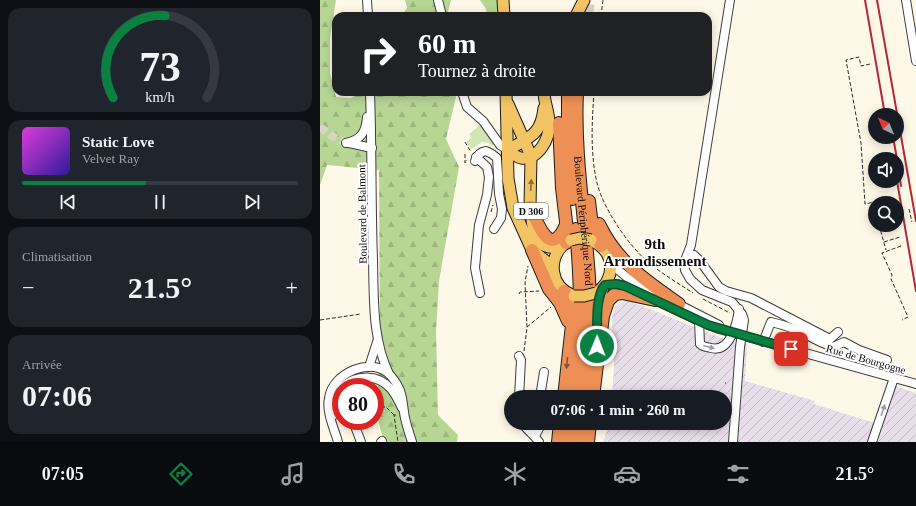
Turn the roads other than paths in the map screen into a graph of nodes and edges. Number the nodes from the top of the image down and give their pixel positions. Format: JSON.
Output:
{"nodes":[{"id":1,"x":367,"y":0,"type":"edge"},
{"id":2,"x":438,"y":0,"type":"edge"},
{"id":3,"x":503,"y":0,"type":"edge"},
{"id":4,"x":584,"y":0,"type":"edge"},
{"id":5,"x":730,"y":0,"type":"edge"},
{"id":6,"x":906,"y":0,"type":"edge"},
{"id":7,"x":368,"y":12,"type":"edge"},
{"id":8,"x":441,"y":12,"type":"edge"},
{"id":9,"x":504,"y":12,"type":"edge"},
{"id":10,"x":578,"y":12,"type":"edge"},
{"id":11,"x":916,"y":61,"type":"edge"},
{"id":12,"x":369,"y":96,"type":"edge"},
{"id":13,"x":369,"y":96,"type":"edge"},
{"id":14,"x":463,"y":96,"type":"edge"},
{"id":15,"x":506,"y":96,"type":"edge"},
{"id":16,"x":562,"y":96,"type":"edge"},
{"id":17,"x":568,"y":96,"type":"edge"},
{"id":18,"x":578,"y":96,"type":"edge"},
{"id":19,"x":582,"y":96,"type":"edge"},
{"id":20,"x":544,"y":97,"type":"edge"},
{"id":21,"x":523,"y":135,"type":"junction"},
{"id":22,"x":372,"y":148,"type":"junction"},
{"id":23,"x":508,"y":154,"type":"junction"},
{"id":24,"x":531,"y":156,"type":"junction"},
{"id":25,"x":496,"y":158,"type":"junction"},
{"id":26,"x":589,"y":198,"type":"junction"},
{"id":27,"x":530,"y":207,"type":"junction"},
{"id":28,"x":566,"y":225,"type":"junction"},
{"id":29,"x":494,"y":229,"type":"dead end"},
{"id":30,"x":596,"y":243,"type":"junction"},
{"id":31,"x":566,"y":244,"type":"junction"},
{"id":32,"x":531,"y":256,"type":"junction"},
{"id":33,"x":687,"y":256,"type":"junction"},
{"id":34,"x":611,"y":264,"type":"junction"},
{"id":35,"x":552,"y":268,"type":"junction"},
{"id":36,"x":601,"y":289,"type":"junction"},
{"id":37,"x":480,"y":293,"type":"dead end"},
{"id":38,"x":569,"y":293,"type":"junction"},
{"id":39,"x":655,"y":300,"type":"junction"},
{"id":40,"x":679,"y":304,"type":"junction"},
{"id":41,"x":739,"y":309,"type":"junction"},
{"id":42,"x":699,"y":321,"type":"junction"},
{"id":43,"x":570,"y":330,"type":"junction"},
{"id":44,"x":838,"y":332,"type":"dead end"},
{"id":45,"x":733,"y":333,"type":"junction"},
{"id":46,"x":378,"y":336,"type":"junction"},
{"id":47,"x":763,"y":342,"type":"junction"},
{"id":48,"x":821,"y":344,"type":"junction"},
{"id":49,"x":818,"y":356,"type":"junction"},
{"id":50,"x":520,"y":358,"type":"road end"},
{"id":51,"x":597,"y":360,"type":"junction"},
{"id":52,"x":887,"y":360,"type":"dead end"},
{"id":53,"x":369,"y":367,"type":"junction"},
{"id":54,"x":544,"y":372,"type":"dead end"},
{"id":55,"x":389,"y":374,"type":"junction"},
{"id":56,"x":340,"y":378,"type":"edge"},
{"id":57,"x":360,"y":378,"type":"edge"},
{"id":58,"x":373,"y":378,"type":"edge"},
{"id":59,"x":378,"y":378,"type":"edge"},
{"id":60,"x":383,"y":378,"type":"edge"},
{"id":61,"x":894,"y":378,"type":"junction"},
{"id":62,"x":384,"y":383,"type":"edge"},
{"id":63,"x":916,"y":384,"type":"edge"},
{"id":64,"x":332,"y":387,"type":"edge"},
{"id":65,"x":520,"y":390,"type":"edge"},
{"id":66,"x":541,"y":390,"type":"edge"},
{"id":67,"x":565,"y":390,"type":"edge"},
{"id":68,"x":576,"y":390,"type":"edge"},
{"id":69,"x":584,"y":390,"type":"edge"},
{"id":70,"x":594,"y":390,"type":"edge"},
{"id":71,"x":401,"y":414,"type":"junction"},
{"id":72,"x":332,"y":420,"type":"edge"},
{"id":73,"x":335,"y":430,"type":"edge"},
{"id":74,"x":356,"y":430,"type":"edge"},
{"id":75,"x":526,"y":430,"type":"edge"},
{"id":76,"x":559,"y":430,"type":"edge"},
{"id":77,"x":570,"y":430,"type":"edge"},
{"id":78,"x":579,"y":430,"type":"edge"},
{"id":79,"x":589,"y":430,"type":"edge"},
{"id":80,"x":537,"y":439,"type":"edge"},
{"id":81,"x":338,"y":442,"type":"edge"},
{"id":82,"x":361,"y":442,"type":"edge"},
{"id":83,"x":412,"y":442,"type":"edge"},
{"id":84,"x":558,"y":442,"type":"edge"},
{"id":85,"x":568,"y":442,"type":"edge"},
{"id":86,"x":577,"y":442,"type":"edge"},
{"id":87,"x":588,"y":442,"type":"edge"},
{"id":88,"x":733,"y":442,"type":"edge"},
{"id":89,"x":872,"y":442,"type":"edge"}],
"edges":[{"from":1,"to":7,"type":"street"},
{"from":2,"to":8,"type":"street"},
{"from":3,"to":9,"type":"main road"},
{"from":4,"to":10,"type":"main road"},
{"from":5,"to":33,"type":"street"},
{"from":6,"to":11,"type":"street"},
{"from":12,"to":22,"type":"street","name":"Boulevard de Balmont"},
{"from":13,"to":22,"type":"street"},
{"from":14,"to":23,"type":"street"},
{"from":15,"to":21,"type":"main road","number":"D 306"},
{"from":15,"to":23,"type":"main road","number":"D 306"},
{"from":16,"to":28,"type":"highway"},
{"from":17,"to":68,"type":"highway","name":"Boulevard Périphérique Nord"},
{"from":18,"to":69,"type":"highway","name":"Boulevard Périphérique Nord"},
{"from":19,"to":26,"type":"highway"},
{"from":20,"to":21,"type":"main road"},
{"from":20,"to":24,"type":"main road"},
{"from":21,"to":23,"type":"main road"},
{"from":21,"to":24,"type":"main road","number":"D 306"},
{"from":22,"to":46,"type":"street","name":"Boulevard de Balmont"},
{"from":23,"to":24,"type":"main road"},
{"from":23,"to":25,"type":"street"},
{"from":23,"to":32,"type":"main road","number":"D 306"},
{"from":27,"to":24,"type":"main road","number":"D 306","one_way":true},
{"from":25,"to":29,"type":"street"},
{"from":25,"to":37,"type":"street"},
{"from":26,"to":30,"type":"highway"},
{"from":26,"to":40,"type":"highway"},
{"from":27,"to":28,"type":"highway"},
{"from":27,"to":31,"type":"main road","number":"D 306"},
{"from":28,"to":31,"type":"highway"},
{"from":30,"to":31,"type":"main road","number":"D 306","bridge":true},
{"from":30,"to":34,"type":"main road"},
{"from":31,"to":35,"type":"main road"},
{"from":32,"to":35,"type":"main road","number":"D 306"},
{"from":32,"to":43,"type":"highway"},
{"from":33,"to":41,"type":"street"},
{"from":33,"to":44,"type":"street"},
{"from":34,"to":36,"type":"main road"},
{"from":34,"to":40,"type":"street"},
{"from":35,"to":38,"type":"main road","number":"D 306"},
{"from":36,"to":38,"type":"main road","bridge":true},
{"from":36,"to":39,"type":"street"},
{"from":36,"to":51,"type":"highway"},
{"from":38,"to":43,"type":"highway"},
{"from":39,"to":42,"type":"street"},
{"from":39,"to":51,"type":"highway"},
{"from":40,"to":45,"type":"street"},
{"from":41,"to":45,"type":"street"},
{"from":41,"to":45,"type":"street"},
{"from":42,"to":45,"type":"street"},
{"from":42,"to":45,"type":"street","one_way":true},
{"from":43,"to":67,"type":"highway","one_way":true},
{"from":45,"to":47,"type":"street","name":"Rue de Bourgogne"},
{"from":45,"to":88,"type":"street"},
{"from":46,"to":53,"type":"street","name":"Boulevard de Balmont"},
{"from":46,"to":55,"type":"street","name":"Boulevard de Balmont"},
{"from":47,"to":48,"type":"street"},
{"from":47,"to":49,"type":"street","name":"Rue de Bourgogne"},
{"from":48,"to":49,"type":"street"},
{"from":48,"to":52,"type":"street"},
{"from":49,"to":61,"type":"street","name":"Rue de Bourgogne"},
{"from":50,"to":65,"type":"street"},
{"from":51,"to":70,"type":"highway"},
{"from":53,"to":55,"type":"street"},
{"from":53,"to":56,"type":"street"},
{"from":53,"to":59,"type":"street"},
{"from":54,"to":66,"type":"street"},
{"from":55,"to":60,"type":"street"},
{"from":55,"to":71,"type":"street","name":"Boulevard de Balmont"},
{"from":57,"to":58,"type":"street"},
{"from":61,"to":63,"type":"street","name":"Rue de Bourgogne"},
{"from":89,"to":61,"type":"street","one_way":true},
{"from":62,"to":71,"type":"street"},
{"from":64,"to":72,"type":"street"},
{"from":71,"to":83,"type":"street"},
{"from":73,"to":81,"type":"street"},
{"from":74,"to":82,"type":"street"},
{"from":75,"to":80,"type":"street"},
{"from":76,"to":84,"type":"highway"},
{"from":77,"to":85,"type":"highway"},
{"from":78,"to":86,"type":"highway"},
{"from":79,"to":87,"type":"highway"}]}
